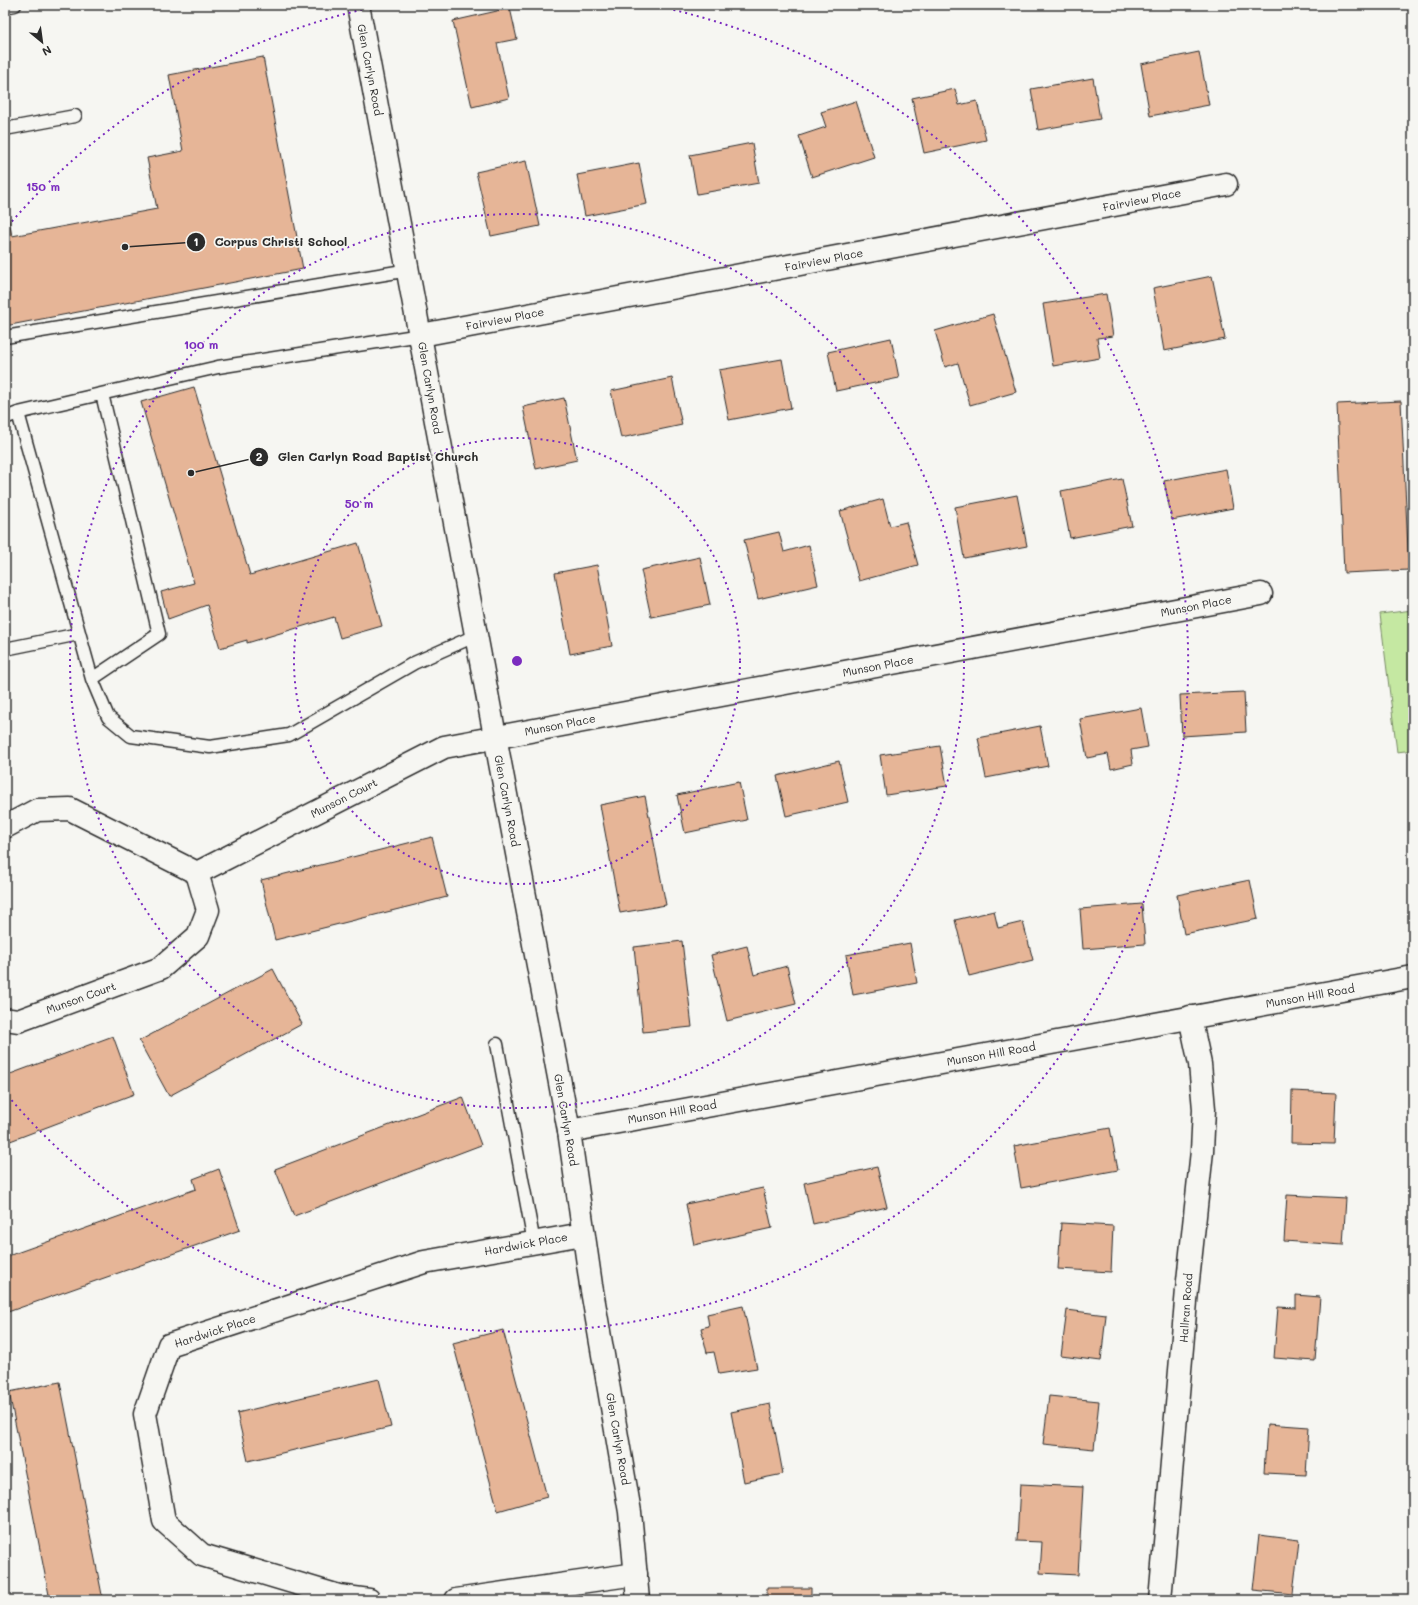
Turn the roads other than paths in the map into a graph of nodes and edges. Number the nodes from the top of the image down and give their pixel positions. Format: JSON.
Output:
{"nodes":[{"id":1,"x":15,"y":5,"type":"edge"},
{"id":2,"x":358,"y":5,"type":"edge"},
{"id":3,"x":5,"y":7,"type":"edge"},
{"id":4,"x":75,"y":116,"type":"dead end"},
{"id":5,"x":5,"y":129,"type":"edge"},
{"id":6,"x":1226,"y":184,"type":"dead end"},
{"id":7,"x":408,"y":270,"type":"junction"},
{"id":8,"x":421,"y":335,"type":"junction"},
{"id":9,"x":5,"y":337,"type":"edge"},
{"id":10,"x":102,"y":394,"type":"junction"},
{"id":11,"x":18,"y":413,"type":"junction"},
{"id":12,"x":5,"y":418,"type":"edge"},
{"id":13,"x":1261,"y":594,"type":"dead end"},
{"id":14,"x":80,"y":634,"type":"junction"},
{"id":15,"x":477,"y":635,"type":"junction"},
{"id":16,"x":5,"y":649,"type":"edge"},
{"id":17,"x":92,"y":679,"type":"junction"},
{"id":18,"x":495,"y":737,"type":"junction"},
{"id":19,"x":5,"y":827,"type":"edge"},
{"id":20,"x":197,"y":873,"type":"junction"},
{"id":21,"x":1413,"y":978,"type":"edge"},
{"id":22,"x":1190,"y":1017,"type":"junction"},
{"id":23,"x":5,"y":1019,"type":"edge"},
{"id":24,"x":497,"y":1044,"type":"dead end"},
{"id":25,"x":569,"y":1131,"type":"junction"},
{"id":26,"x":583,"y":1234,"type":"junction"},
{"id":27,"x":534,"y":1243,"type":"junction"},
{"id":28,"x":636,"y":1574,"type":"junction"},
{"id":29,"x":369,"y":1600,"type":"edge"},
{"id":30,"x":456,"y":1600,"type":"edge"},
{"id":31,"x":638,"y":1600,"type":"edge"},
{"id":32,"x":1160,"y":1600,"type":"edge"}],
"edges":[{"from":1,"to":3,"type":"lane"},
{"from":2,"to":7,"type":"street","name":"Glen Carlyn Road"},
{"from":4,"to":5,"type":"lane"},
{"from":6,"to":8,"type":"street","name":"Fairview Place"},
{"from":7,"to":8,"type":"street","name":"Glen Carlyn Road"},
{"from":7,"to":9,"type":"lane"},
{"from":8,"to":10,"type":"lane"},
{"from":8,"to":15,"type":"street","name":"Glen Carlyn Road"},
{"from":10,"to":11,"type":"lane"},
{"from":10,"to":17,"type":"lane"},
{"from":11,"to":12,"type":"lane"},
{"from":11,"to":14,"type":"lane"},
{"from":13,"to":18,"type":"street","name":"Munson Place"},
{"from":14,"to":16,"type":"lane"},
{"from":14,"to":17,"type":"lane"},
{"from":15,"to":17,"type":"lane"},
{"from":15,"to":18,"type":"street","name":"Glen Carlyn Road"},
{"from":18,"to":20,"type":"street","name":"Munson Court"},
{"from":18,"to":25,"type":"street","name":"Glen Carlyn Road"},
{"from":19,"to":20,"type":"street"},
{"from":20,"to":23,"type":"street","name":"Munson Court"},
{"from":21,"to":22,"type":"street","name":"Munson Hill Road"},
{"from":22,"to":25,"type":"street","name":"Munson Hill Road"},
{"from":22,"to":32,"type":"street","name":"Hallran Road"},
{"from":24,"to":27,"type":"lane"},
{"from":25,"to":26,"type":"street","name":"Glen Carlyn Road"},
{"from":26,"to":27,"type":"street","name":"Hardwick Place"},
{"from":26,"to":28,"type":"street","name":"Glen Carlyn Road"},
{"from":27,"to":29,"type":"street","name":"Hardwick Place"},
{"from":28,"to":30,"type":"street"},
{"from":28,"to":31,"type":"street","name":"Glen Carlyn Road"}]}
